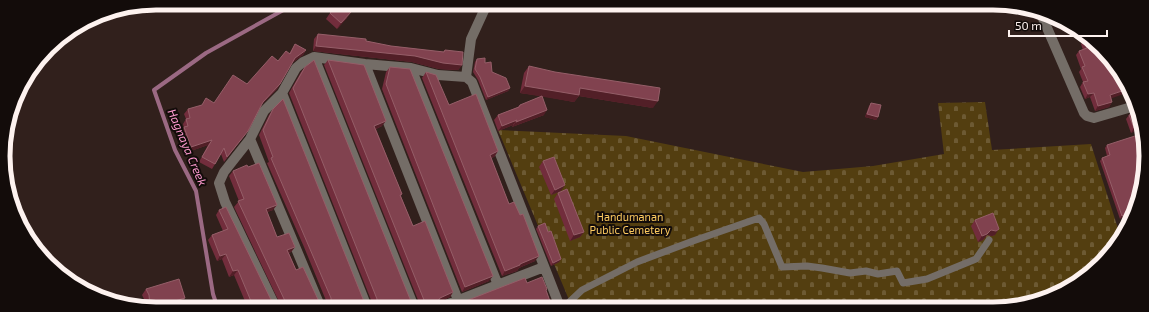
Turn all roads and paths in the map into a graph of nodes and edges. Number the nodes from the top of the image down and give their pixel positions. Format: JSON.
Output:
{"nodes":[{"id":1,"x":484,"y":10,"type":"edge"},
{"id":2,"x":1044,"y":19,"type":"edge"},
{"id":3,"x":314,"y":57,"type":"junction"},
{"id":4,"x":365,"y":64,"type":"junction"},
{"id":5,"x":411,"y":68,"type":"junction"},
{"id":6,"x":466,"y":77,"type":"junction"},
{"id":7,"x":282,"y":93,"type":"junction"},
{"id":8,"x":1130,"y":107,"type":"edge"},
{"id":9,"x":250,"y":139,"type":"junction"},
{"id":10,"x":989,"y":240,"type":"edge"},
{"id":11,"x":544,"y":267,"type":"junction"},
{"id":12,"x":498,"y":285,"type":"junction"},
{"id":13,"x":458,"y":300,"type":"junction"},
{"id":14,"x":273,"y":302,"type":"edge"},
{"id":15,"x":318,"y":302,"type":"edge"},
{"id":16,"x":365,"y":302,"type":"edge"},
{"id":17,"x":412,"y":302,"type":"edge"},
{"id":18,"x":453,"y":302,"type":"edge"},
{"id":19,"x":558,"y":302,"type":"edge"},
{"id":20,"x":569,"y":302,"type":"edge"}],
"edges":[{"from":1,"to":6,"type":"street"},
{"from":2,"to":8,"type":"street"},
{"from":3,"to":4,"type":"street"},
{"from":3,"to":7,"type":"street"},
{"from":3,"to":17,"type":"street"},
{"from":4,"to":5,"type":"street"},
{"from":4,"to":13,"type":"street"},
{"from":5,"to":6,"type":"street"},
{"from":5,"to":12,"type":"street"},
{"from":6,"to":11,"type":"street"},
{"from":7,"to":9,"type":"street"},
{"from":7,"to":16,"type":"street"},
{"from":9,"to":14,"type":"street"},
{"from":9,"to":15,"type":"street"},
{"from":10,"to":20,"type":"lane"},
{"from":11,"to":12,"type":"street"},
{"from":11,"to":19,"type":"street"},
{"from":12,"to":13,"type":"street"},
{"from":13,"to":18,"type":"street"}]}
